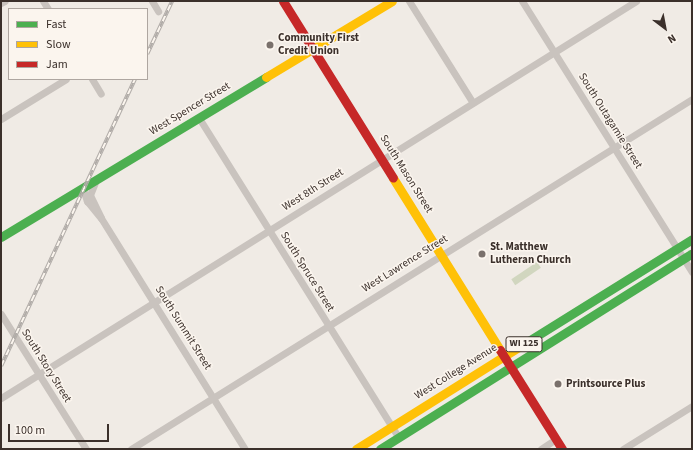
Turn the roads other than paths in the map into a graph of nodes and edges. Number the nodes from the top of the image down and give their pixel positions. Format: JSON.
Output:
{"nodes":[{"id":1,"x":5,"y":1,"type":"edge"},
{"id":2,"x":152,"y":1,"type":"edge"},
{"id":3,"x":283,"y":1,"type":"edge"},
{"id":4,"x":392,"y":1,"type":"edge"},
{"id":5,"x":409,"y":1,"type":"edge"},
{"id":6,"x":522,"y":1,"type":"edge"},
{"id":7,"x":636,"y":1,"type":"edge"},
{"id":8,"x":1,"y":3,"type":"edge"},
{"id":9,"x":158,"y":11,"type":"dead end"},
{"id":10,"x":312,"y":49,"type":"junction"},
{"id":11,"x":554,"y":53,"type":"junction"},
{"id":12,"x":64,"y":80,"type":"edge"},
{"id":13,"x":93,"y":80,"type":"edge"},
{"id":14,"x":101,"y":94,"type":"dead end"},
{"id":15,"x":692,"y":98,"type":"edge"},
{"id":16,"x":473,"y":103,"type":"junction"},
{"id":17,"x":199,"y":118,"type":"junction"},
{"id":18,"x":1,"y":119,"type":"edge"},
{"id":19,"x":614,"y":147,"type":"junction"},
{"id":20,"x":383,"y":159,"type":"junction"},
{"id":21,"x":96,"y":180,"type":"junction"},
{"id":22,"x":83,"y":189,"type":"junction"},
{"id":23,"x":101,"y":218,"type":"junction"},
{"id":24,"x":269,"y":230,"type":"junction"},
{"id":25,"x":1,"y":237,"type":"edge"},
{"id":26,"x":692,"y":239,"type":"edge"},
{"id":27,"x":680,"y":253,"type":"junction"},
{"id":28,"x":692,"y":254,"type":"edge"},
{"id":29,"x":442,"y":255,"type":"junction"},
{"id":30,"x":692,"y":272,"type":"edge"},
{"id":31,"x":154,"y":302,"type":"junction"},
{"id":32,"x":1,"y":314,"type":"edge"},
{"id":33,"x":328,"y":326,"type":"junction"},
{"id":34,"x":508,"y":361,"type":"junction"},
{"id":35,"x":39,"y":374,"type":"junction"},
{"id":36,"x":1,"y":398,"type":"edge"},
{"id":37,"x":213,"y":398,"type":"junction"},
{"id":38,"x":692,"y":406,"type":"edge"},
{"id":39,"x":392,"y":426,"type":"junction"},
{"id":40,"x":398,"y":437,"type":"junction"},
{"id":41,"x":556,"y":439,"type":"junction"},
{"id":42,"x":86,"y":449,"type":"edge"},
{"id":43,"x":130,"y":449,"type":"edge"},
{"id":44,"x":245,"y":449,"type":"edge"},
{"id":45,"x":356,"y":449,"type":"edge"},
{"id":46,"x":380,"y":449,"type":"edge"},
{"id":47,"x":541,"y":449,"type":"edge"},
{"id":48,"x":562,"y":449,"type":"edge"},
{"id":49,"x":623,"y":449,"type":"edge"}],
"edges":[{"from":1,"to":8,"type":"street"},
{"from":2,"to":9,"type":"street"},
{"from":3,"to":10,"type":"main road","name":"South Mason Street"},
{"from":4,"to":10,"type":"main road","name":"West Spencer Street"},
{"from":5,"to":16,"type":"street"},
{"from":6,"to":11,"type":"street","name":"South Outagamie Street"},
{"from":7,"to":11,"type":"street","name":"West 8th Street"},
{"from":10,"to":17,"type":"main road","name":"West Spencer Street"},
{"from":10,"to":20,"type":"main road","name":"South Mason Street"},
{"from":11,"to":16,"type":"street","name":"West 8th Street"},
{"from":11,"to":19,"type":"street","name":"South Outagamie Street"},
{"from":12,"to":18,"type":"street"},
{"from":13,"to":14,"type":"street"},
{"from":15,"to":19,"type":"street","name":"West Lawrence Street"},
{"from":16,"to":20,"type":"street","name":"West 8th Street"},
{"from":17,"to":21,"type":"main road","name":"West Spencer Street"},
{"from":17,"to":24,"type":"street","name":"South Spruce Street"},
{"from":19,"to":27,"type":"street","name":"South Outagamie Street"},
{"from":19,"to":29,"type":"street","name":"West Lawrence Street"},
{"from":20,"to":24,"type":"street","name":"West 8th Street"},
{"from":20,"to":29,"type":"main road","name":"South Mason Street"},
{"from":21,"to":22,"type":"main road","name":"West Spencer Street"},
{"from":21,"to":23,"type":"street","name":"South Summit Street"},
{"from":22,"to":23,"type":"street","name":"South Summit Street"},
{"from":22,"to":25,"type":"main road","name":"West Spencer Street"},
{"from":23,"to":31,"type":"street","name":"South Summit Street"},
{"from":24,"to":31,"type":"street","name":"West 8th Street"},
{"from":24,"to":33,"type":"street","name":"South Spruce Street"},
{"from":26,"to":27,"type":"main road","name":"West College Avenue","number":"WI 125"},
{"from":27,"to":28,"type":"main road","name":"West College Avenue","number":"WI 125"},
{"from":27,"to":30,"type":"street","name":"South Outagamie Street"},
{"from":27,"to":34,"type":"main road","name":"West College Avenue","number":"WI 125"},
{"from":27,"to":34,"type":"main road","name":"West College Avenue","number":"WI 125"},
{"from":29,"to":33,"type":"street","name":"West Lawrence Street"},
{"from":29,"to":34,"type":"main road","name":"South Mason Street"},
{"from":31,"to":35,"type":"street","name":"West 8th Street"},
{"from":31,"to":37,"type":"street","name":"South Summit Street"},
{"from":32,"to":35,"type":"street","name":"South Story Street"},
{"from":33,"to":37,"type":"street","name":"West Lawrence Street"},
{"from":33,"to":39,"type":"street","name":"South Spruce Street"},
{"from":34,"to":39,"type":"main road","name":"West College Avenue","number":"WI 125"},
{"from":34,"to":40,"type":"main road","name":"West College Avenue","number":"WI 125"},
{"from":34,"to":41,"type":"main road","name":"South Mason Street"},
{"from":35,"to":36,"type":"street","name":"West 8th Street"},
{"from":35,"to":42,"type":"street","name":"South Story Street"},
{"from":37,"to":43,"type":"street","name":"West Lawrence Street"},
{"from":37,"to":44,"type":"street","name":"South Summit Street"},
{"from":38,"to":49,"type":"street"},
{"from":39,"to":40,"type":"street","name":"South Spruce Street"},
{"from":39,"to":45,"type":"main road","name":"West College Avenue","number":"WI 125"},
{"from":40,"to":46,"type":"main road","name":"West College Avenue","number":"WI 125"},
{"from":41,"to":47,"type":"street"},
{"from":41,"to":48,"type":"main road","name":"South Mason Street"}]}
